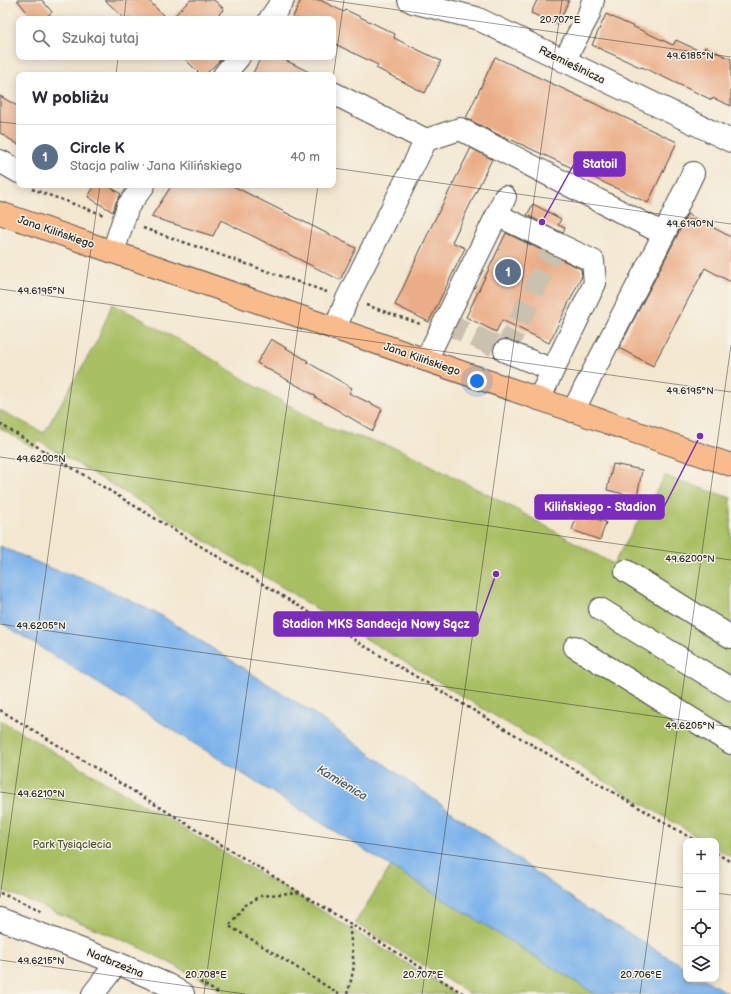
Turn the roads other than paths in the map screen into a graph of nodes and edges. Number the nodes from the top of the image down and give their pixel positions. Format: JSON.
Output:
{"nodes":[{"id":1,"x":283,"y":0,"type":"edge"},
{"id":2,"x":409,"y":0,"type":"edge"},
{"id":3,"x":593,"y":0,"type":"edge"},
{"id":4,"x":272,"y":16,"type":"edge"},
{"id":5,"x":236,"y":60,"type":"edge"},
{"id":6,"x":564,"y":61,"type":"junction"},
{"id":7,"x":226,"y":72,"type":"edge"},
{"id":8,"x":336,"y":95,"type":"edge"},
{"id":9,"x":426,"y":140,"type":"junction"},
{"id":10,"x":731,"y":141,"type":"edge"},
{"id":11,"x":0,"y":161,"type":"edge"},
{"id":12,"x":693,"y":173,"type":"dead end"},
{"id":13,"x":16,"y":174,"type":"edge"},
{"id":14,"x":142,"y":188,"type":"edge"},
{"id":15,"x":0,"y":213,"type":"edge"},
{"id":16,"x":664,"y":234,"type":"junction"},
{"id":17,"x":113,"y":252,"type":"junction"},
{"id":18,"x":335,"y":329,"type":"junction"},
{"id":19,"x":506,"y":351,"type":"dead end"},
{"id":20,"x":426,"y":360,"type":"junction"},
{"id":21,"x":553,"y":370,"type":"junction"},
{"id":22,"x":539,"y":400,"type":"junction"},
{"id":23,"x":573,"y":411,"type":"junction"},
{"id":24,"x":731,"y":465,"type":"edge"},
{"id":25,"x":626,"y":571,"type":"dead end"},
{"id":26,"x":600,"y":609,"type":"dead end"},
{"id":27,"x":731,"y":637,"type":"edge"},
{"id":28,"x":575,"y":647,"type":"dead end"},
{"id":29,"x":731,"y":689,"type":"edge"},
{"id":30,"x":731,"y":743,"type":"edge"},
{"id":31,"x":0,"y":919,"type":"edge"},
{"id":32,"x":117,"y":963,"type":"junction"},
{"id":33,"x":93,"y":994,"type":"edge"},
{"id":34,"x":183,"y":994,"type":"edge"}],
"edges":[{"from":1,"to":4,"type":"street"},
{"from":2,"to":6,"type":"street","name":"Rzemieślnicza"},
{"from":3,"to":6,"type":"street"},
{"from":5,"to":7,"type":"street"},
{"from":6,"to":10,"type":"street","name":"Rzemieślnicza"},
{"from":8,"to":9,"type":"street"},
{"from":9,"to":16,"type":"street"},
{"from":9,"to":18,"type":"street"},
{"from":11,"to":13,"type":"street"},
{"from":12,"to":16,"type":"street"},
{"from":14,"to":17,"type":"street"},
{"from":15,"to":17,"type":"main road","name":"Jana Kilińskiego"},
{"from":16,"to":23,"type":"street"},
{"from":17,"to":18,"type":"main road","name":"Jana Kilińskiego"},
{"from":18,"to":20,"type":"main road","name":"Jana Kilińskiego"},
{"from":19,"to":21,"type":"street"},
{"from":20,"to":21,"type":"street"},
{"from":20,"to":22,"type":"main road","name":"Jana Kilińskiego"},
{"from":21,"to":22,"type":"street"},
{"from":22,"to":23,"type":"main road","name":"Jana Kilińskiego"},
{"from":23,"to":24,"type":"main road","name":"Jana Kilińskiego"},
{"from":25,"to":27,"type":"street"},
{"from":26,"to":29,"type":"street"},
{"from":28,"to":30,"type":"street"},
{"from":31,"to":32,"type":"street","name":"Nadbrzeżna"},
{"from":32,"to":33,"type":"street"},
{"from":32,"to":34,"type":"street","name":"Nadbrzeżna"}]}
